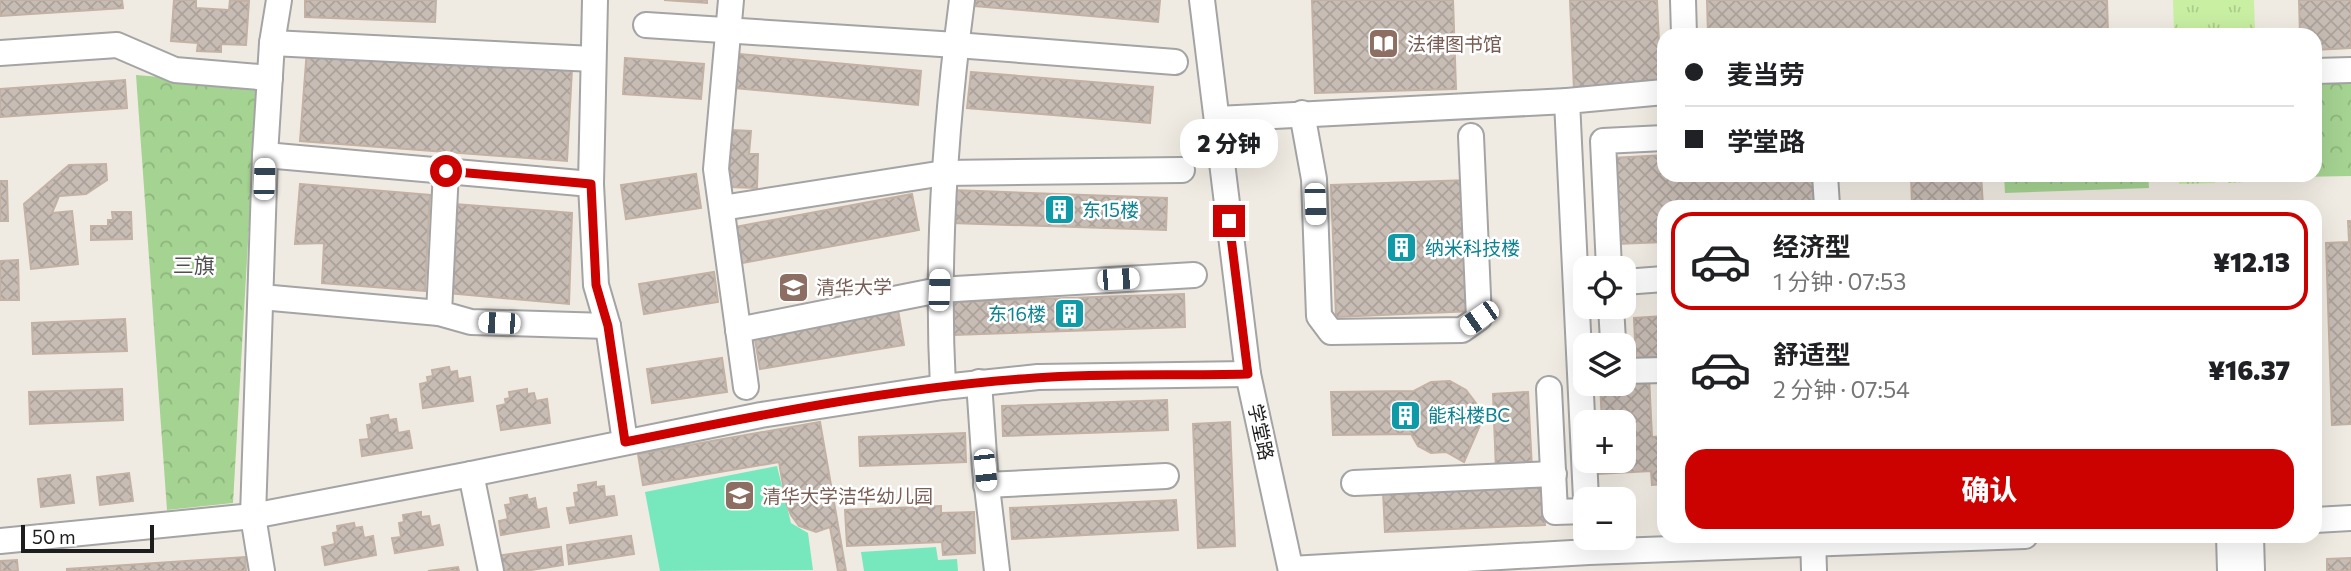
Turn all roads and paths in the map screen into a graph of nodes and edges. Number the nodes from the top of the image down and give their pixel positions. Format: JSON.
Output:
{"nodes":[{"id":1,"x":279,"y":0,"type":"edge"},
{"id":2,"x":595,"y":0,"type":"edge"},
{"id":3,"x":731,"y":0,"type":"edge"},
{"id":4,"x":962,"y":0,"type":"edge"},
{"id":5,"x":1202,"y":0,"type":"edge"},
{"id":6,"x":1683,"y":0,"type":"edge"},
{"id":7,"x":646,"y":25,"type":"dead end"},
{"id":8,"x":1684,"y":28,"type":"edge"},
{"id":9,"x":730,"y":31,"type":"junction"},
{"id":10,"x":272,"y":43,"type":"junction"},
{"id":11,"x":956,"y":45,"type":"junction"},
{"id":12,"x":0,"y":53,"type":"edge"},
{"id":13,"x":593,"y":59,"type":"junction"},
{"id":14,"x":1175,"y":62,"type":"dead end"},
{"id":15,"x":2351,"y":70,"type":"edge"},
{"id":16,"x":2322,"y":71,"type":"edge"},
{"id":17,"x":270,"y":78,"type":"junction"},
{"id":18,"x":1657,"y":93,"type":"edge"},
{"id":19,"x":1567,"y":101,"type":"junction"},
{"id":20,"x":1302,"y":113,"type":"junction"},
{"id":21,"x":1217,"y":119,"type":"junction"},
{"id":22,"x":1471,"y":136,"type":"dead end"},
{"id":23,"x":1657,"y":138,"type":"edge"},
{"id":24,"x":265,"y":155,"type":"junction"},
{"id":25,"x":1182,"y":170,"type":"dead end"},
{"id":26,"x":446,"y":171,"type":"junction"},
{"id":27,"x":944,"y":173,"type":"junction"},
{"id":28,"x":1825,"y":182,"type":"edge"},
{"id":29,"x":591,"y":184,"type":"junction"},
{"id":30,"x":1827,"y":200,"type":"edge"},
{"id":31,"x":722,"y":208,"type":"junction"},
{"id":32,"x":1609,"y":256,"type":"edge"},
{"id":33,"x":1194,"y":275,"type":"dead end"},
{"id":34,"x":1657,"y":280,"type":"edge"},
{"id":35,"x":1636,"y":281,"type":"edge"},
{"id":36,"x":939,"y":290,"type":"junction"},
{"id":37,"x":261,"y":297,"type":"junction"},
{"id":38,"x":439,"y":313,"type":"junction"},
{"id":39,"x":608,"y":326,"type":"junction"},
{"id":40,"x":738,"y":330,"type":"junction"},
{"id":41,"x":1581,"y":333,"type":"edge"},
{"id":42,"x":1657,"y":370,"type":"edge"},
{"id":43,"x":1636,"y":371,"type":"edge"},
{"id":44,"x":1248,"y":374,"type":"junction"},
{"id":45,"x":978,"y":382,"type":"junction"},
{"id":46,"x":746,"y":387,"type":"dead end"},
{"id":47,"x":943,"y":387,"type":"junction"},
{"id":48,"x":1549,"y":389,"type":"dead end"},
{"id":49,"x":1584,"y":396,"type":"edge"},
{"id":50,"x":625,"y":442,"type":"junction"},
{"id":51,"x":471,"y":474,"type":"junction"},
{"id":52,"x":1554,"y":474,"type":"junction"},
{"id":53,"x":1166,"y":476,"type":"dead end"},
{"id":54,"x":1354,"y":483,"type":"dead end"},
{"id":55,"x":986,"y":485,"type":"junction"},
{"id":56,"x":1586,"y":487,"type":"edge"},
{"id":57,"x":1573,"y":511,"type":"edge"},
{"id":58,"x":253,"y":516,"type":"junction"},
{"id":59,"x":2351,"y":518,"type":"edge"},
{"id":60,"x":2322,"y":520,"type":"edge"},
{"id":61,"x":0,"y":541,"type":"edge"},
{"id":62,"x":1663,"y":543,"type":"edge"},
{"id":63,"x":1813,"y":543,"type":"edge"},
{"id":64,"x":2229,"y":543,"type":"edge"},
{"id":65,"x":2251,"y":543,"type":"edge"},
{"id":66,"x":1636,"y":544,"type":"edge"},
{"id":67,"x":1573,"y":546,"type":"edge"},
{"id":68,"x":1291,"y":570,"type":"edge"},
{"id":69,"x":262,"y":571,"type":"edge"},
{"id":70,"x":491,"y":571,"type":"edge"},
{"id":71,"x":997,"y":571,"type":"edge"},
{"id":72,"x":1814,"y":571,"type":"edge"},
{"id":73,"x":2230,"y":571,"type":"edge"},
{"id":74,"x":2252,"y":571,"type":"edge"}],
"edges":[{"from":1,"to":10,"type":"street"},
{"from":2,"to":13,"type":"street"},
{"from":3,"to":9,"type":"street"},
{"from":4,"to":11,"type":"street"},
{"from":5,"to":21,"type":"street","name":"学堂路"},
{"from":6,"to":8,"type":"street"},
{"from":7,"to":9,"type":"street"},
{"from":9,"to":11,"type":"street"},
{"from":9,"to":31,"type":"street"},
{"from":10,"to":13,"type":"street"},
{"from":10,"to":17,"type":"street"},
{"from":11,"to":14,"type":"street"},
{"from":11,"to":27,"type":"street"},
{"from":12,"to":17,"type":"street"},
{"from":13,"to":29,"type":"street"},
{"from":15,"to":16,"type":"street"},
{"from":17,"to":24,"type":"street"},
{"from":18,"to":19,"type":"street"},
{"from":19,"to":20,"type":"street"},
{"from":19,"to":41,"type":"street"},
{"from":20,"to":21,"type":"street"},
{"from":20,"to":22,"type":"street"},
{"from":21,"to":44,"type":"street","name":"学堂路"},
{"from":23,"to":32,"type":"street"},
{"from":24,"to":26,"type":"street"},
{"from":24,"to":37,"type":"street"},
{"from":25,"to":27,"type":"street"},
{"from":26,"to":29,"type":"street"},
{"from":26,"to":38,"type":"street"},
{"from":27,"to":31,"type":"street"},
{"from":27,"to":36,"type":"street"},
{"from":28,"to":30,"type":"street"},
{"from":29,"to":39,"type":"street"},
{"from":31,"to":40,"type":"street"},
{"from":33,"to":36,"type":"street"},
{"from":34,"to":35,"type":"street"},
{"from":36,"to":40,"type":"street"},
{"from":36,"to":47,"type":"street"},
{"from":37,"to":38,"type":"street"},
{"from":37,"to":58,"type":"street"},
{"from":38,"to":39,"type":"street"},
{"from":39,"to":50,"type":"street"},
{"from":40,"to":46,"type":"street"},
{"from":42,"to":43,"type":"street"},
{"from":44,"to":45,"type":"street"},
{"from":44,"to":68,"type":"street","name":"学堂路"},
{"from":45,"to":47,"type":"street"},
{"from":45,"to":55,"type":"street"},
{"from":47,"to":50,"type":"street"},
{"from":48,"to":52,"type":"street"},
{"from":49,"to":56,"type":"street"},
{"from":50,"to":51,"type":"street"},
{"from":51,"to":58,"type":"street"},
{"from":51,"to":70,"type":"street"},
{"from":52,"to":54,"type":"street"},
{"from":52,"to":57,"type":"street"},
{"from":53,"to":55,"type":"street"},
{"from":55,"to":71,"type":"street"},
{"from":58,"to":61,"type":"street"},
{"from":58,"to":69,"type":"street"},
{"from":59,"to":60,"type":"street"},
{"from":62,"to":66,"type":"street"},
{"from":63,"to":72,"type":"street"},
{"from":64,"to":73,"type":"street"},
{"from":65,"to":74,"type":"street"},
{"from":67,"to":68,"type":"street"}]}
